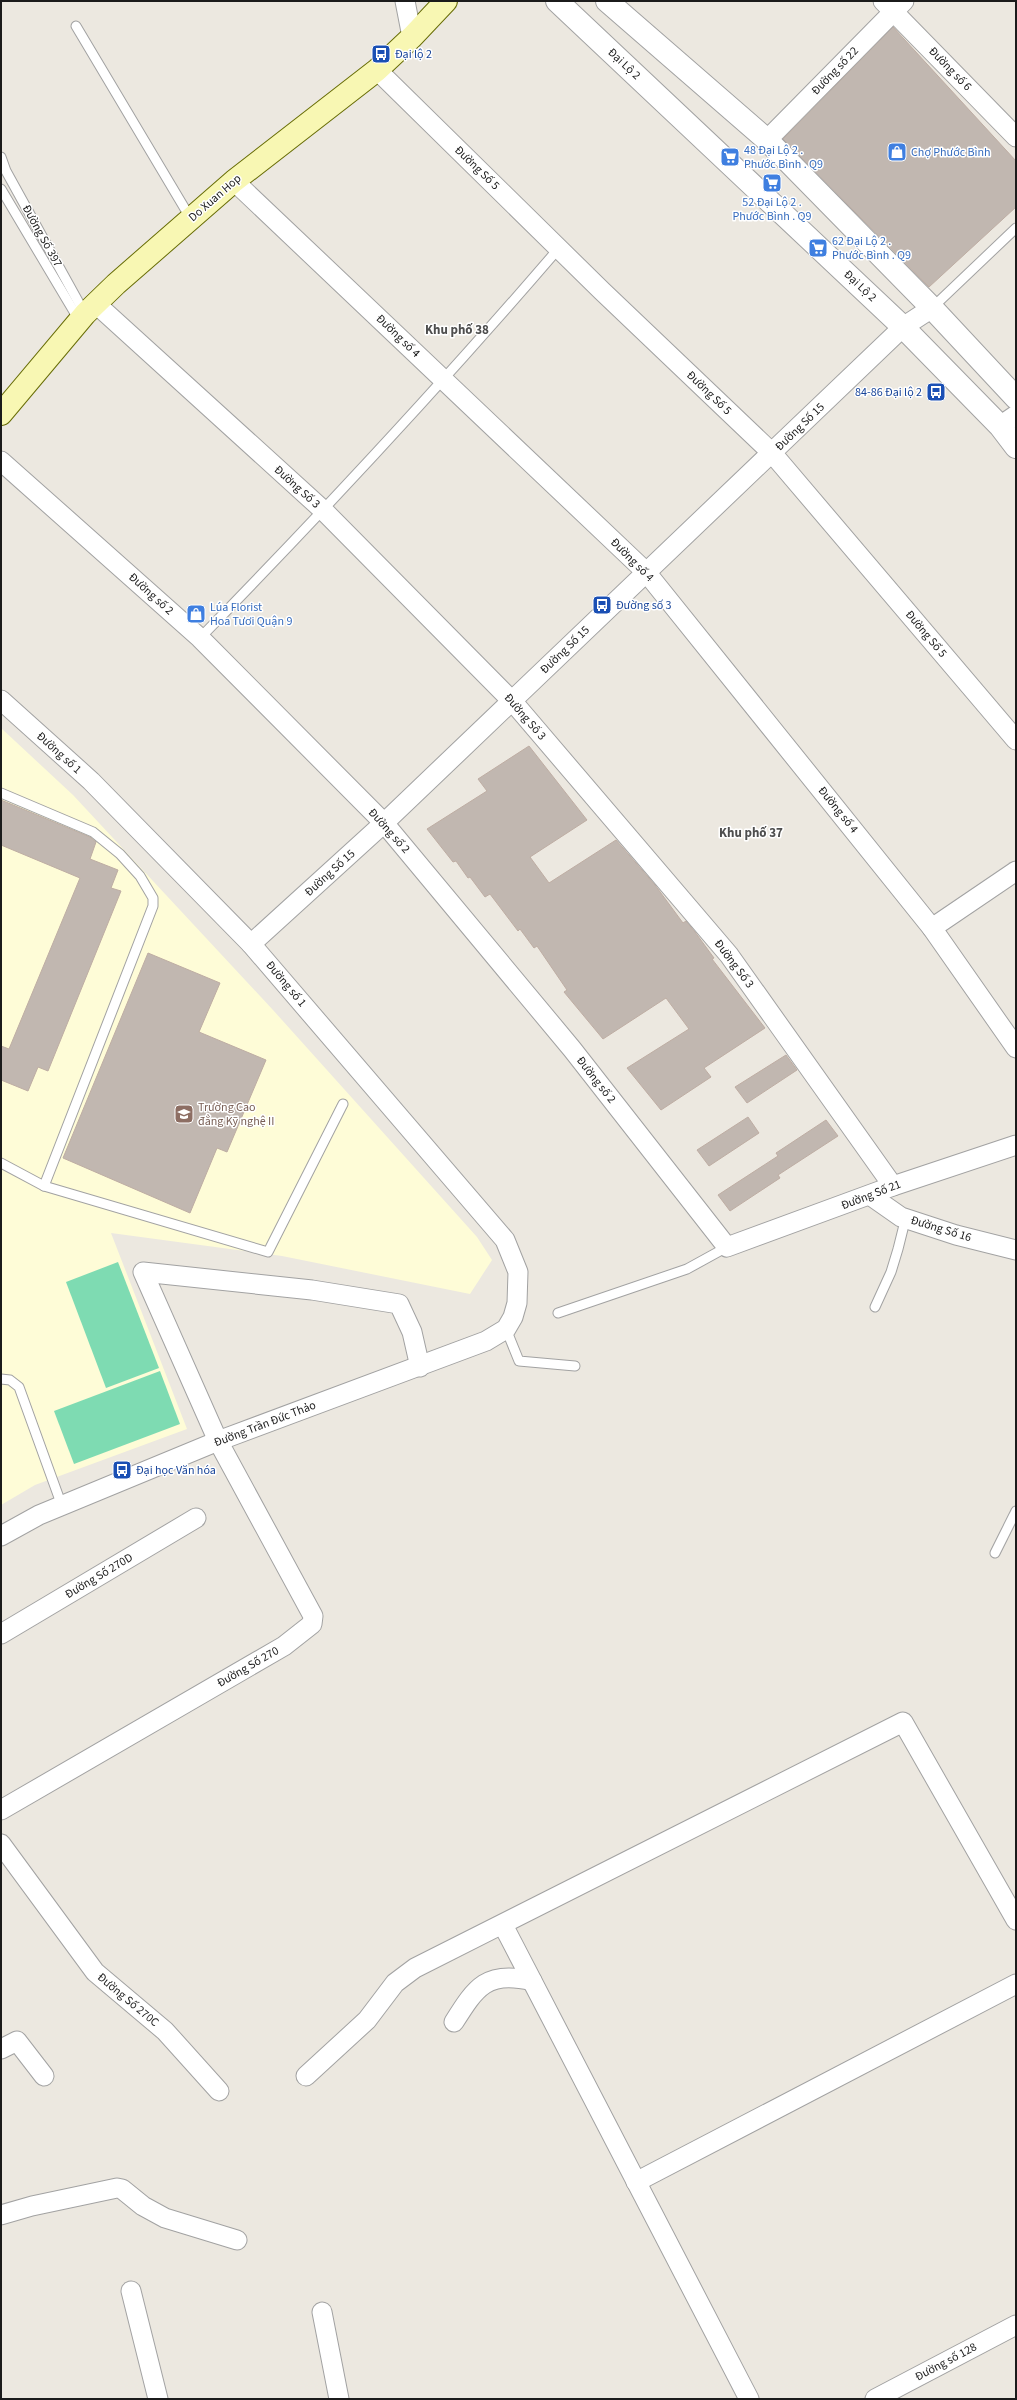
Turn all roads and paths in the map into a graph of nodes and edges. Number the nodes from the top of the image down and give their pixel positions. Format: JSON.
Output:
{"nodes":[{"id":1,"x":405,"y":1,"type":"edge"},
{"id":2,"x":446,"y":1,"type":"edge"},
{"id":3,"x":557,"y":1,"type":"edge"},
{"id":4,"x":607,"y":1,"type":"edge"},
{"id":5,"x":894,"y":4,"type":"edge"},
{"id":6,"x":76,"y":26,"type":"dead end"},
{"id":7,"x":412,"y":38,"type":"junction"},
{"id":8,"x":377,"y":70,"type":"junction"},
{"id":9,"x":1016,"y":137,"type":"edge"},
{"id":10,"x":766,"y":140,"type":"junction"},
{"id":11,"x":1,"y":158,"type":"edge"},
{"id":12,"x":234,"y":181,"type":"junction"},
{"id":13,"x":1,"y":189,"type":"edge"},
{"id":14,"x":191,"y":219,"type":"junction"},
{"id":15,"x":1016,"y":228,"type":"edge"},
{"id":16,"x":559,"y":248,"type":"junction"},
{"id":17,"x":932,"y":308,"type":"junction"},
{"id":18,"x":87,"y":312,"type":"junction"},
{"id":19,"x":903,"y":327,"type":"junction"},
{"id":20,"x":444,"y":380,"type":"junction"},
{"id":21,"x":1016,"y":398,"type":"edge"},
{"id":22,"x":1,"y":414,"type":"edge"},
{"id":23,"x":1008,"y":420,"type":"edge"},
{"id":24,"x":1016,"y":447,"type":"edge"},
{"id":25,"x":772,"y":453,"type":"junction"},
{"id":26,"x":1,"y":461,"type":"edge"},
{"id":27,"x":324,"y":511,"type":"junction"},
{"id":28,"x":646,"y":572,"type":"junction"},
{"id":29,"x":200,"y":638,"type":"junction"},
{"id":30,"x":1,"y":700,"type":"edge"},
{"id":31,"x":512,"y":702,"type":"junction"},
{"id":32,"x":1016,"y":740,"type":"edge"},
{"id":33,"x":1,"y":793,"type":"edge"},
{"id":34,"x":384,"y":824,"type":"junction"},
{"id":35,"x":1016,"y":871,"type":"edge"},
{"id":36,"x":932,"y":928,"type":"junction"},
{"id":37,"x":252,"y":944,"type":"junction"},
{"id":38,"x":1016,"y":1048,"type":"edge"},
{"id":39,"x":343,"y":1104,"type":"dead end"},
{"id":40,"x":1016,"y":1145,"type":"edge"},
{"id":41,"x":1,"y":1163,"type":"edge"},
{"id":42,"x":44,"y":1186,"type":"junction"},
{"id":43,"x":893,"y":1186,"type":"junction"},
{"id":44,"x":871,"y":1196,"type":"junction"},
{"id":45,"x":901,"y":1217,"type":"junction"},
{"id":46,"x":727,"y":1247,"type":"junction"},
{"id":47,"x":1016,"y":1250,"type":"edge"},
{"id":48,"x":875,"y":1307,"type":"dead end"},
{"id":49,"x":558,"y":1313,"type":"dead end"},
{"id":50,"x":506,"y":1329,"type":"junction"},
{"id":51,"x":575,"y":1366,"type":"dead end"},
{"id":52,"x":420,"y":1367,"type":"junction"},
{"id":53,"x":1,"y":1379,"type":"edge"},
{"id":54,"x":218,"y":1441,"type":"junction"},
{"id":55,"x":62,"y":1506,"type":"junction"},
{"id":56,"x":1016,"y":1511,"type":"edge"},
{"id":57,"x":196,"y":1518,"type":"dead end"},
{"id":58,"x":1,"y":1536,"type":"edge"},
{"id":59,"x":995,"y":1553,"type":"dead end"},
{"id":60,"x":1,"y":1634,"type":"edge"},
{"id":61,"x":1,"y":1810,"type":"edge"},
{"id":62,"x":1,"y":1844,"type":"edge"},
{"id":63,"x":1016,"y":1920,"type":"edge"},
{"id":64,"x":503,"y":1925,"type":"junction"},
{"id":65,"x":532,"y":1981,"type":"junction"},
{"id":66,"x":1016,"y":1984,"type":"edge"},
{"id":67,"x":454,"y":2022,"type":"dead end"},
{"id":68,"x":1,"y":2049,"type":"edge"},
{"id":69,"x":44,"y":2076,"type":"dead end"},
{"id":70,"x":306,"y":2076,"type":"dead end"},
{"id":71,"x":219,"y":2091,"type":"dead end"},
{"id":72,"x":636,"y":2182,"type":"junction"},
{"id":73,"x":1,"y":2215,"type":"edge"},
{"id":74,"x":237,"y":2240,"type":"dead end"},
{"id":75,"x":131,"y":2291,"type":"dead end"},
{"id":76,"x":322,"y":2312,"type":"dead end"},
{"id":77,"x":1016,"y":2325,"type":"edge"},
{"id":78,"x":158,"y":2399,"type":"edge"},
{"id":79,"x":339,"y":2399,"type":"edge"},
{"id":80,"x":749,"y":2399,"type":"edge"},
{"id":81,"x":876,"y":2399,"type":"edge"}],
"edges":[{"from":1,"to":7,"type":"street"},
{"from":2,"to":7,"type":"main road","name":"Do Xuan Hop"},
{"from":3,"to":19,"type":"street","name":"Đại Lộ 2"},
{"from":4,"to":10,"type":"street"},
{"from":5,"to":9,"type":"street","name":"Đường số 6"},
{"from":5,"to":10,"type":"street","name":"Đường số 22"},
{"from":6,"to":14,"type":"lane"},
{"from":7,"to":8,"type":"main road","name":"Do Xuan Hop"},
{"from":8,"to":12,"type":"main road","name":"Do Xuan Hop"},
{"from":8,"to":16,"type":"street","name":"Đường Số 5"},
{"from":10,"to":17,"type":"street"},
{"from":11,"to":18,"type":"lane","name":"Đường Số 397"},
{"from":12,"to":14,"type":"main road","name":"Do Xuan Hop"},
{"from":12,"to":20,"type":"street","name":"Đường số 4"},
{"from":13,"to":18,"type":"lane","name":"Đường Số 397"},
{"from":14,"to":18,"type":"main road","name":"Do Xuan Hop"},
{"from":15,"to":17,"type":"lane"},
{"from":16,"to":20,"type":"lane"},
{"from":16,"to":25,"type":"street","name":"Đường Số 5"},
{"from":17,"to":19,"type":"street","name":"Đường Số 15"},
{"from":17,"to":21,"type":"street"},
{"from":18,"to":22,"type":"main road","name":"Do Xuan Hop"},
{"from":18,"to":27,"type":"street","name":"Đường Số 3"},
{"from":19,"to":23,"type":"street","name":"Đại Lộ 2"},
{"from":19,"to":25,"type":"street","name":"Đường Số 15"},
{"from":20,"to":27,"type":"lane"},
{"from":20,"to":28,"type":"street","name":"Đường số 4"},
{"from":23,"to":24,"type":"street","name":"Đại Lộ 2"},
{"from":25,"to":28,"type":"street","name":"Đường Số 15"},
{"from":25,"to":32,"type":"street","name":"Đường Số 5"},
{"from":26,"to":29,"type":"street","name":"Đường số 2"},
{"from":27,"to":29,"type":"lane"},
{"from":27,"to":31,"type":"street","name":"Đường Số 3"},
{"from":28,"to":31,"type":"street","name":"Đường Số 15"},
{"from":28,"to":36,"type":"street","name":"Đường số 4"},
{"from":29,"to":34,"type":"street","name":"Đường số 2"},
{"from":30,"to":37,"type":"street","name":"Đường số 1"},
{"from":31,"to":34,"type":"street","name":"Đường Số 15"},
{"from":31,"to":43,"type":"street","name":"Đường Số 3"},
{"from":33,"to":42,"type":"lane"},
{"from":34,"to":37,"type":"street","name":"Đường Số 15"},
{"from":34,"to":46,"type":"street","name":"Đường số 2"},
{"from":35,"to":36,"type":"street"},
{"from":36,"to":38,"type":"street","name":"Đường số 4"},
{"from":37,"to":50,"type":"street","name":"Đường số 1"},
{"from":39,"to":42,"type":"lane"},
{"from":40,"to":43,"type":"street","name":"Đường Số 21"},
{"from":41,"to":42,"type":"lane"},
{"from":43,"to":44,"type":"street","name":"Đường Số 21"},
{"from":44,"to":45,"type":"street","name":"Đường Số 16"},
{"from":44,"to":46,"type":"street","name":"Đường Số 21"},
{"from":45,"to":47,"type":"street","name":"Đường Số 16"},
{"from":45,"to":48,"type":"lane"},
{"from":46,"to":49,"type":"lane"},
{"from":50,"to":51,"type":"lane"},
{"from":50,"to":52,"type":"street","name":"Đường Trần Đức Thảo"},
{"from":52,"to":54,"type":"street","name":"Đường Trần Đức Thảo"},
{"from":52,"to":54,"type":"street","name":"Đường Số 270"},
{"from":53,"to":55,"type":"lane"},
{"from":54,"to":55,"type":"street","name":"Đường Trần Đức Thảo"},
{"from":54,"to":61,"type":"street","name":"Đường Số 270"},
{"from":55,"to":58,"type":"street","name":"Đường Trần Đức Thảo"},
{"from":56,"to":59,"type":"lane"},
{"from":57,"to":60,"type":"street","name":"Đường Số 270D"},
{"from":62,"to":71,"type":"street","name":"Đường Số 270C"},
{"from":63,"to":64,"type":"street"},
{"from":64,"to":65,"type":"street"},
{"from":64,"to":70,"type":"street"},
{"from":65,"to":67,"type":"street"},
{"from":65,"to":72,"type":"street"},
{"from":66,"to":72,"type":"street"},
{"from":68,"to":69,"type":"street"},
{"from":72,"to":80,"type":"street"},
{"from":73,"to":74,"type":"street"},
{"from":75,"to":78,"type":"street"},
{"from":76,"to":79,"type":"street"},
{"from":77,"to":81,"type":"street","name":"Đường số 128"}]}
